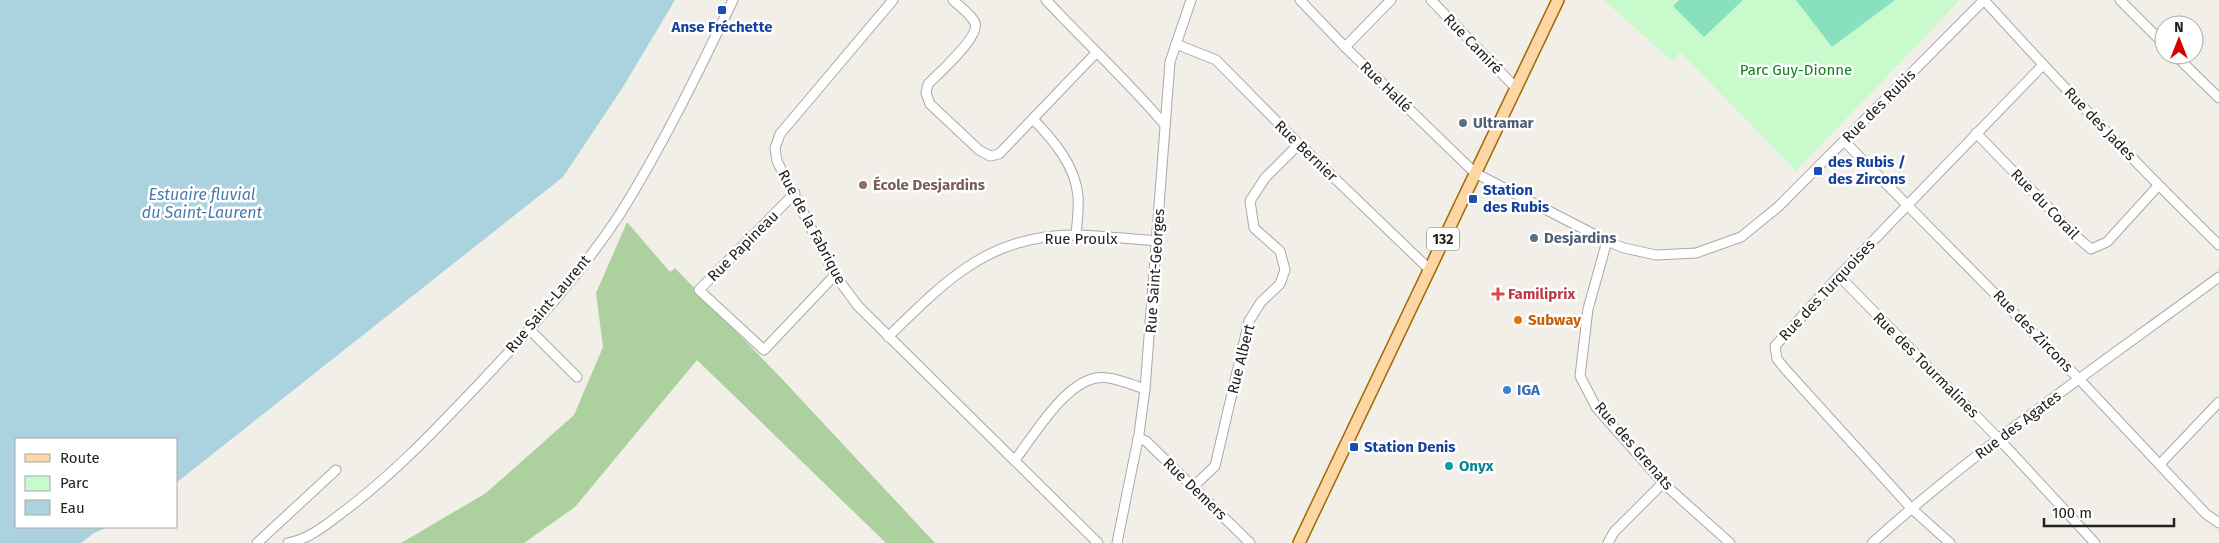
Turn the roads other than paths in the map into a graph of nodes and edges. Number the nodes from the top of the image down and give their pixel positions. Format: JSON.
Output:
{"nodes":[{"id":1,"x":733,"y":0,"type":"edge"},
{"id":2,"x":894,"y":0,"type":"edge"},
{"id":3,"x":953,"y":0,"type":"edge"},
{"id":4,"x":1046,"y":0,"type":"edge"},
{"id":5,"x":1191,"y":0,"type":"edge"},
{"id":6,"x":1300,"y":0,"type":"edge"},
{"id":7,"x":1391,"y":0,"type":"edge"},
{"id":8,"x":1431,"y":0,"type":"edge"},
{"id":9,"x":1558,"y":0,"type":"edge"},
{"id":10,"x":1984,"y":0,"type":"edge"},
{"id":11,"x":2120,"y":0,"type":"edge"},
{"id":12,"x":2154,"y":34,"type":"edge"},
{"id":13,"x":1176,"y":44,"type":"junction"},
{"id":14,"x":1345,"y":47,"type":"junction"},
{"id":15,"x":1096,"y":53,"type":"junction"},
{"id":16,"x":2042,"y":64,"type":"junction"},
{"id":17,"x":2185,"y":65,"type":"edge"},
{"id":18,"x":1516,"y":88,"type":"junction"},
{"id":19,"x":2219,"y":98,"type":"edge"},
{"id":20,"x":1033,"y":119,"type":"junction"},
{"id":21,"x":1165,"y":126,"type":"junction"},
{"id":22,"x":1976,"y":133,"type":"junction"},
{"id":23,"x":1844,"y":141,"type":"junction"},
{"id":24,"x":1299,"y":144,"type":"junction"},
{"id":25,"x":1474,"y":173,"type":"junction"},
{"id":26,"x":2158,"y":186,"type":"junction"},
{"id":27,"x":795,"y":194,"type":"junction"},
{"id":28,"x":1908,"y":204,"type":"junction"},
{"id":29,"x":1076,"y":235,"type":"junction"},
{"id":30,"x":1158,"y":241,"type":"junction"},
{"id":31,"x":1606,"y":241,"type":"junction"},
{"id":32,"x":2219,"y":245,"type":"edge"},
{"id":33,"x":1429,"y":269,"type":"junction"},
{"id":34,"x":835,"y":274,"type":"junction"},
{"id":35,"x":1839,"y":276,"type":"junction"},
{"id":36,"x":2219,"y":278,"type":"edge"},
{"id":37,"x":530,"y":330,"type":"junction"},
{"id":38,"x":888,"y":337,"type":"junction"},
{"id":39,"x":577,"y":377,"type":"dead end"},
{"id":40,"x":2080,"y":380,"type":"junction"},
{"id":41,"x":1146,"y":388,"type":"junction"},
{"id":42,"x":2219,"y":402,"type":"edge"},
{"id":43,"x":1138,"y":438,"type":"junction"},
{"id":44,"x":1998,"y":438,"type":"junction"},
{"id":45,"x":1015,"y":460,"type":"junction"},
{"id":46,"x":2160,"y":464,"type":"junction"},
{"id":47,"x":336,"y":470,"type":"dead end"},
{"id":48,"x":1663,"y":483,"type":"junction"},
{"id":49,"x":1194,"y":486,"type":"junction"},
{"id":50,"x":1911,"y":508,"type":"junction"},
{"id":51,"x":2219,"y":523,"type":"edge"},
{"id":52,"x":257,"y":543,"type":"edge"},
{"id":53,"x":288,"y":543,"type":"edge"},
{"id":54,"x":1098,"y":543,"type":"edge"},
{"id":55,"x":1117,"y":543,"type":"edge"},
{"id":56,"x":1250,"y":543,"type":"edge"},
{"id":57,"x":1299,"y":543,"type":"edge"},
{"id":58,"x":1608,"y":543,"type":"edge"},
{"id":59,"x":1730,"y":543,"type":"edge"},
{"id":60,"x":1872,"y":543,"type":"edge"},
{"id":61,"x":1950,"y":543,"type":"edge"},
{"id":62,"x":2095,"y":543,"type":"edge"}],
"edges":[{"from":1,"to":37,"type":"street","name":"Rue Saint-Laurent"},
{"from":2,"to":27,"type":"street","name":"Rue de la Fabrique"},
{"from":3,"to":20,"type":"street"},
{"from":4,"to":15,"type":"street"},
{"from":5,"to":13,"type":"street","name":"Rue Saint-Georges"},
{"from":6,"to":14,"type":"street","name":"Rue Hallé"},
{"from":7,"to":14,"type":"street"},
{"from":8,"to":18,"type":"street","name":"Rue Camiré"},
{"from":9,"to":18,"type":"main road","number":"132"},
{"from":10,"to":16,"type":"street","name":"Rue des Jades"},
{"from":10,"to":23,"type":"street","name":"Rue des Rubis"},
{"from":11,"to":12,"type":"street"},
{"from":13,"to":21,"type":"street","name":"Rue Saint-Georges"},
{"from":13,"to":24,"type":"street","name":"Rue Bernier"},
{"from":14,"to":25,"type":"street","name":"Rue Hallé"},
{"from":15,"to":20,"type":"street"},
{"from":15,"to":21,"type":"street"},
{"from":16,"to":22,"type":"street","name":"Rue des Turquoises"},
{"from":16,"to":26,"type":"street","name":"Rue des Jades"},
{"from":17,"to":19,"type":"street"},
{"from":18,"to":25,"type":"main road","number":"132"},
{"from":20,"to":29,"type":"street"},
{"from":21,"to":30,"type":"street","name":"Rue Saint-Georges"},
{"from":22,"to":26,"type":"street","name":"Rue du Corail"},
{"from":22,"to":28,"type":"street","name":"Rue des Turquoises"},
{"from":23,"to":28,"type":"street","name":"Rue des Zircons"},
{"from":23,"to":31,"type":"street","name":"Rue des Rubis"},
{"from":24,"to":33,"type":"street","name":"Rue Bernier"},
{"from":24,"to":49,"type":"street","name":"Rue Albert"},
{"from":25,"to":31,"type":"street","name":"Rue des Rubis"},
{"from":25,"to":33,"type":"main road","number":"132"},
{"from":26,"to":32,"type":"street","name":"Rue des Jades"},
{"from":27,"to":34,"type":"street","name":"Rue de la Fabrique"},
{"from":27,"to":34,"type":"street","name":"Rue Papineau"},
{"from":28,"to":35,"type":"street","name":"Rue des Turquoises"},
{"from":28,"to":40,"type":"street","name":"Rue des Zircons"},
{"from":29,"to":30,"type":"street","name":"Rue Proulx"},
{"from":29,"to":38,"type":"street","name":"Rue Proulx"},
{"from":30,"to":41,"type":"street","name":"Rue Saint-Georges"},
{"from":31,"to":48,"type":"street","name":"Rue des Grenats"},
{"from":33,"to":57,"type":"main road","number":"132"},
{"from":34,"to":38,"type":"street","name":"Rue de la Fabrique"},
{"from":35,"to":44,"type":"street","name":"Rue des Tourmalines"},
{"from":35,"to":50,"type":"street","name":"Rue des Turquoises"},
{"from":36,"to":40,"type":"street","name":"Rue des Agates"},
{"from":37,"to":39,"type":"street"},
{"from":37,"to":53,"type":"street","name":"Rue Saint-Laurent"},
{"from":38,"to":45,"type":"street","name":"Rue de la Fabrique"},
{"from":40,"to":44,"type":"street","name":"Rue des Agates"},
{"from":40,"to":46,"type":"street","name":"Rue des Zircons"},
{"from":41,"to":43,"type":"street","name":"Rue Saint-Georges"},
{"from":41,"to":45,"type":"street"},
{"from":42,"to":46,"type":"street"},
{"from":43,"to":49,"type":"street","name":"Rue Demers"},
{"from":43,"to":55,"type":"street","name":"Rue Saint-Georges"},
{"from":44,"to":50,"type":"street","name":"Rue des Agates"},
{"from":44,"to":62,"type":"street","name":"Rue des Tourmalines"},
{"from":45,"to":54,"type":"street","name":"Rue de la Fabrique"},
{"from":46,"to":51,"type":"street","name":"Rue des Zircons"},
{"from":47,"to":52,"type":"street"},
{"from":48,"to":58,"type":"street"},
{"from":48,"to":59,"type":"street","name":"Rue des Grenats"},
{"from":49,"to":56,"type":"street","name":"Rue Demers"},
{"from":50,"to":60,"type":"street","name":"Rue des Agates"},
{"from":50,"to":61,"type":"street","name":"Rue des Turquoises"}]}
